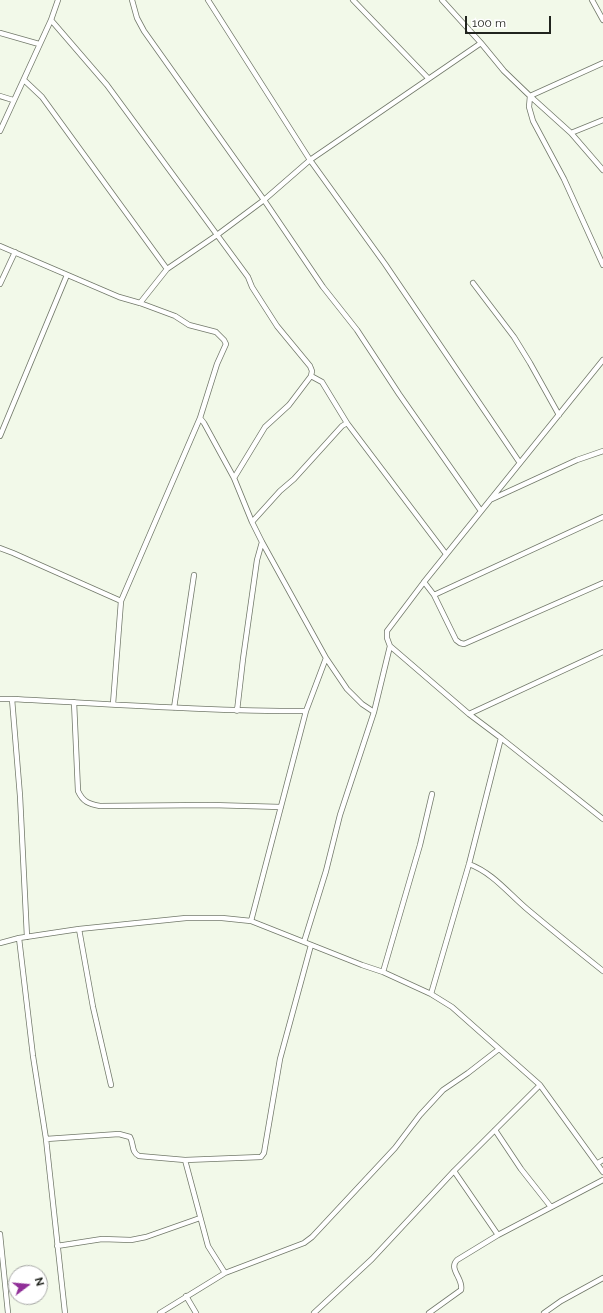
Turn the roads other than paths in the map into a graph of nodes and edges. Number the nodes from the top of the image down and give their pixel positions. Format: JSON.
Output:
{"nodes":[{"id":1,"x":58,"y":0,"type":"edge"},
{"id":2,"x":132,"y":0,"type":"edge"},
{"id":3,"x":208,"y":0,"type":"edge"},
{"id":4,"x":353,"y":0,"type":"edge"},
{"id":5,"x":442,"y":0,"type":"edge"},
{"id":6,"x":592,"y":0,"type":"edge"},
{"id":7,"x":603,"y":18,"type":"edge"},
{"id":8,"x":51,"y":20,"type":"junction"},
{"id":9,"x":0,"y":33,"type":"edge"},
{"id":10,"x":482,"y":43,"type":"junction"},
{"id":11,"x":40,"y":44,"type":"junction"},
{"id":12,"x":603,"y":63,"type":"edge"},
{"id":13,"x":428,"y":78,"type":"junction"},
{"id":14,"x":24,"y":80,"type":"junction"},
{"id":15,"x":0,"y":96,"type":"edge"},
{"id":16,"x":530,"y":96,"type":"junction"},
{"id":17,"x":13,"y":100,"type":"junction"},
{"id":18,"x":603,"y":120,"type":"edge"},
{"id":19,"x":0,"y":131,"type":"edge"},
{"id":20,"x":571,"y":133,"type":"junction"},
{"id":21,"x":310,"y":160,"type":"junction"},
{"id":22,"x":603,"y":170,"type":"edge"},
{"id":23,"x":264,"y":200,"type":"junction"},
{"id":24,"x":217,"y":235,"type":"junction"},
{"id":25,"x":0,"y":246,"type":"edge"},
{"id":26,"x":15,"y":252,"type":"junction"},
{"id":27,"x":603,"y":265,"type":"edge"},
{"id":28,"x":167,"y":269,"type":"junction"},
{"id":29,"x":67,"y":275,"type":"junction"},
{"id":30,"x":473,"y":283,"type":"dead end"},
{"id":31,"x":0,"y":284,"type":"edge"},
{"id":32,"x":140,"y":303,"type":"junction"},
{"id":33,"x":603,"y":360,"type":"edge"},
{"id":34,"x":311,"y":376,"type":"junction"},
{"id":35,"x":558,"y":415,"type":"junction"},
{"id":36,"x":200,"y":418,"type":"junction"},
{"id":37,"x":347,"y":423,"type":"junction"},
{"id":38,"x":0,"y":436,"type":"edge"},
{"id":39,"x":603,"y":451,"type":"edge"},
{"id":40,"x":520,"y":463,"type":"junction"},
{"id":41,"x":234,"y":478,"type":"junction"},
{"id":42,"x":490,"y":500,"type":"junction"},
{"id":43,"x":481,"y":511,"type":"junction"},
{"id":44,"x":603,"y":517,"type":"edge"},
{"id":45,"x":252,"y":522,"type":"junction"},
{"id":46,"x":262,"y":542,"type":"junction"},
{"id":47,"x":0,"y":548,"type":"edge"},
{"id":48,"x":446,"y":554,"type":"junction"},
{"id":49,"x":194,"y":575,"type":"dead end"},
{"id":50,"x":424,"y":582,"type":"junction"},
{"id":51,"x":603,"y":583,"type":"edge"},
{"id":52,"x":434,"y":595,"type":"junction"},
{"id":53,"x":121,"y":601,"type":"junction"},
{"id":54,"x":390,"y":646,"type":"junction"},
{"id":55,"x":603,"y":654,"type":"edge"},
{"id":56,"x":326,"y":658,"type":"junction"},
{"id":57,"x":0,"y":699,"type":"edge"},
{"id":58,"x":12,"y":699,"type":"junction"},
{"id":59,"x":74,"y":702,"type":"junction"},
{"id":60,"x":113,"y":704,"type":"junction"},
{"id":61,"x":174,"y":708,"type":"junction"},
{"id":62,"x":237,"y":711,"type":"junction"},
{"id":63,"x":306,"y":711,"type":"junction"},
{"id":64,"x":374,"y":712,"type":"junction"},
{"id":65,"x":469,"y":714,"type":"junction"},
{"id":66,"x":502,"y":738,"type":"junction"},
{"id":67,"x":432,"y":794,"type":"dead end"},
{"id":68,"x":281,"y":807,"type":"junction"},
{"id":69,"x":603,"y":819,"type":"edge"},
{"id":70,"x":469,"y":864,"type":"junction"},
{"id":71,"x":251,"y":921,"type":"junction"},
{"id":72,"x":79,"y":929,"type":"junction"},
{"id":73,"x":26,"y":937,"type":"junction"},
{"id":74,"x":19,"y":938,"type":"junction"},
{"id":75,"x":304,"y":942,"type":"junction"},
{"id":76,"x":0,"y":943,"type":"edge"},
{"id":77,"x":311,"y":946,"type":"junction"},
{"id":78,"x":603,"y":971,"type":"edge"},
{"id":79,"x":383,"y":972,"type":"junction"},
{"id":80,"x":431,"y":994,"type":"junction"},
{"id":81,"x":499,"y":1049,"type":"junction"},
{"id":82,"x":111,"y":1085,"type":"dead end"},
{"id":83,"x":540,"y":1085,"type":"junction"},
{"id":84,"x":495,"y":1130,"type":"junction"},
{"id":85,"x":46,"y":1139,"type":"junction"},
{"id":86,"x":185,"y":1160,"type":"junction"},
{"id":87,"x":603,"y":1160,"type":"edge"},
{"id":88,"x":598,"y":1163,"type":"junction"},
{"id":89,"x":454,"y":1171,"type":"junction"},
{"id":90,"x":603,"y":1172,"type":"edge"},
{"id":91,"x":603,"y":1180,"type":"edge"},
{"id":92,"x":550,"y":1207,"type":"junction"},
{"id":93,"x":200,"y":1218,"type":"junction"},
{"id":94,"x":0,"y":1234,"type":"edge"},
{"id":95,"x":498,"y":1235,"type":"junction"},
{"id":96,"x":57,"y":1246,"type":"junction"},
{"id":97,"x":225,"y":1273,"type":"junction"},
{"id":98,"x":603,"y":1278,"type":"edge"},
{"id":99,"x":186,"y":1296,"type":"junction"},
{"id":100,"x":8,"y":1313,"type":"edge"},
{"id":101,"x":65,"y":1313,"type":"edge"},
{"id":102,"x":160,"y":1313,"type":"edge"},
{"id":103,"x":196,"y":1313,"type":"edge"},
{"id":104,"x":314,"y":1313,"type":"edge"},
{"id":105,"x":429,"y":1313,"type":"edge"},
{"id":106,"x":544,"y":1313,"type":"edge"}],
"edges":[{"from":1,"to":8,"type":"street"},
{"from":2,"to":23,"type":"street"},
{"from":3,"to":21,"type":"street"},
{"from":4,"to":13,"type":"street"},
{"from":5,"to":10,"type":"street"},
{"from":6,"to":7,"type":"street"},
{"from":8,"to":11,"type":"street"},
{"from":8,"to":24,"type":"street"},
{"from":9,"to":11,"type":"street"},
{"from":10,"to":13,"type":"street"},
{"from":10,"to":16,"type":"street"},
{"from":11,"to":14,"type":"street"},
{"from":12,"to":16,"type":"street"},
{"from":13,"to":21,"type":"street"},
{"from":14,"to":17,"type":"street"},
{"from":14,"to":28,"type":"street"},
{"from":15,"to":17,"type":"street"},
{"from":16,"to":20,"type":"street"},
{"from":16,"to":27,"type":"street"},
{"from":17,"to":19,"type":"street"},
{"from":18,"to":20,"type":"street"},
{"from":20,"to":22,"type":"street"},
{"from":21,"to":23,"type":"street"},
{"from":21,"to":40,"type":"street"},
{"from":23,"to":24,"type":"street"},
{"from":23,"to":43,"type":"street"},
{"from":24,"to":28,"type":"street"},
{"from":24,"to":34,"type":"street"},
{"from":25,"to":26,"type":"street"},
{"from":26,"to":29,"type":"street"},
{"from":26,"to":31,"type":"street"},
{"from":28,"to":32,"type":"street"},
{"from":29,"to":32,"type":"street"},
{"from":29,"to":38,"type":"street"},
{"from":30,"to":35,"type":"street"},
{"from":32,"to":36,"type":"street"},
{"from":33,"to":35,"type":"street"},
{"from":34,"to":37,"type":"street"},
{"from":34,"to":41,"type":"street"},
{"from":35,"to":40,"type":"street"},
{"from":36,"to":41,"type":"street"},
{"from":36,"to":53,"type":"street"},
{"from":37,"to":45,"type":"street"},
{"from":37,"to":48,"type":"street"},
{"from":39,"to":42,"type":"street"},
{"from":40,"to":42,"type":"street"},
{"from":41,"to":45,"type":"street"},
{"from":42,"to":43,"type":"street"},
{"from":43,"to":48,"type":"street"},
{"from":44,"to":52,"type":"street"},
{"from":45,"to":46,"type":"street"},
{"from":46,"to":56,"type":"street"},
{"from":46,"to":62,"type":"street"},
{"from":47,"to":53,"type":"street"},
{"from":48,"to":50,"type":"street"},
{"from":49,"to":61,"type":"street"},
{"from":50,"to":52,"type":"street"},
{"from":50,"to":54,"type":"street"},
{"from":51,"to":52,"type":"street"},
{"from":53,"to":60,"type":"street"},
{"from":54,"to":64,"type":"street"},
{"from":54,"to":65,"type":"street"},
{"from":55,"to":65,"type":"street"},
{"from":56,"to":63,"type":"street"},
{"from":56,"to":64,"type":"street"},
{"from":57,"to":58,"type":"street"},
{"from":58,"to":59,"type":"street"},
{"from":58,"to":73,"type":"street"},
{"from":59,"to":60,"type":"street"},
{"from":59,"to":68,"type":"street"},
{"from":60,"to":61,"type":"street"},
{"from":61,"to":62,"type":"street"},
{"from":62,"to":63,"type":"street"},
{"from":63,"to":68,"type":"street"},
{"from":64,"to":75,"type":"street"},
{"from":65,"to":66,"type":"street"},
{"from":66,"to":69,"type":"street"},
{"from":66,"to":70,"type":"street"},
{"from":67,"to":79,"type":"street"},
{"from":68,"to":71,"type":"street"},
{"from":70,"to":78,"type":"street"},
{"from":70,"to":80,"type":"street"},
{"from":71,"to":72,"type":"street"},
{"from":71,"to":75,"type":"street"},
{"from":72,"to":73,"type":"street"},
{"from":72,"to":82,"type":"street"},
{"from":73,"to":74,"type":"street"},
{"from":74,"to":76,"type":"street"},
{"from":74,"to":85,"type":"street"},
{"from":75,"to":77,"type":"street"},
{"from":77,"to":79,"type":"street"},
{"from":77,"to":86,"type":"street"},
{"from":79,"to":80,"type":"street"},
{"from":80,"to":81,"type":"street"},
{"from":81,"to":83,"type":"street"},
{"from":81,"to":97,"type":"street"},
{"from":83,"to":84,"type":"street"},
{"from":83,"to":88,"type":"street"},
{"from":84,"to":89,"type":"street"},
{"from":84,"to":92,"type":"street"},
{"from":85,"to":86,"type":"street"},
{"from":85,"to":96,"type":"street"},
{"from":86,"to":93,"type":"street"},
{"from":87,"to":88,"type":"street"},
{"from":88,"to":90,"type":"street"},
{"from":89,"to":95,"type":"street"},
{"from":89,"to":104,"type":"street"},
{"from":91,"to":92,"type":"street"},
{"from":92,"to":95,"type":"street"},
{"from":93,"to":96,"type":"street"},
{"from":93,"to":97,"type":"street"},
{"from":94,"to":100,"type":"street"},
{"from":95,"to":105,"type":"street"},
{"from":96,"to":101,"type":"street"},
{"from":97,"to":99,"type":"street"},
{"from":98,"to":106,"type":"street"},
{"from":99,"to":102,"type":"street"},
{"from":99,"to":103,"type":"street"}]}
